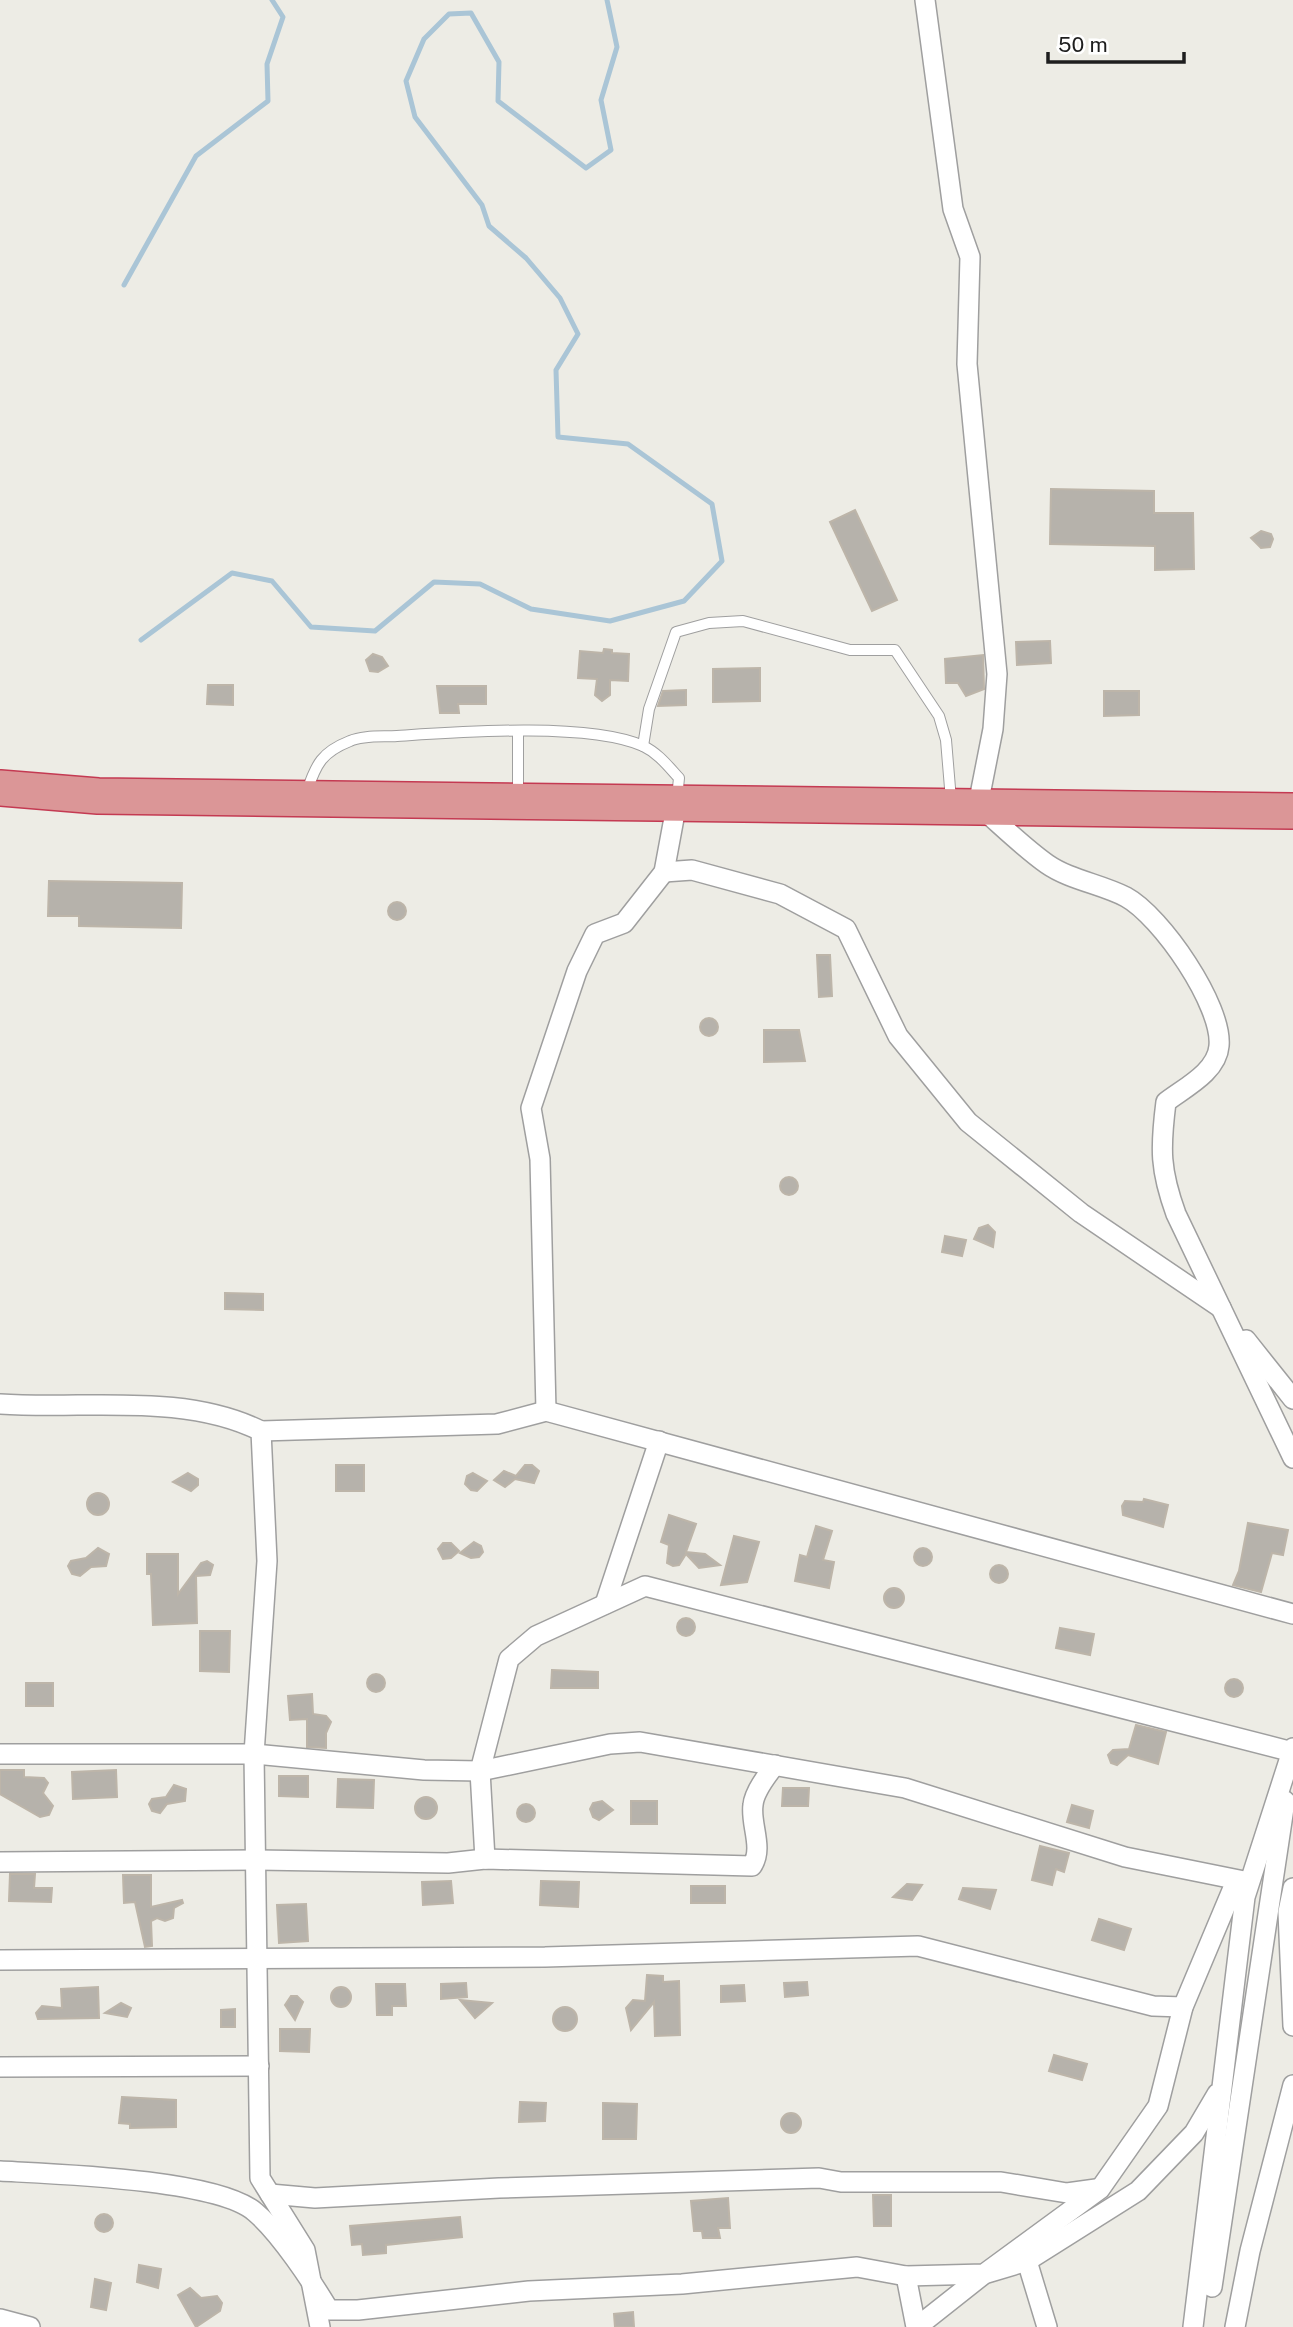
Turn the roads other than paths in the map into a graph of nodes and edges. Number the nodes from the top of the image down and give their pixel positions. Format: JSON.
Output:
{"nodes":[{"id":1,"x":925,"y":0,"type":"edge"},
{"id":2,"x":518,"y":732,"type":"junction"},
{"id":3,"x":643,"y":746,"type":"junction"},
{"id":4,"x":0,"y":788,"type":"edge"},
{"id":5,"x":305,"y":798,"type":"junction"},
{"id":6,"x":518,"y":800,"type":"junction"},
{"id":7,"x":677,"y":802,"type":"junction"},
{"id":8,"x":965,"y":805,"type":"junction"},
{"id":9,"x":1293,"y":811,"type":"edge"},
{"id":10,"x":664,"y":872,"type":"junction"},
{"id":11,"x":1224,"y":1311,"type":"junction"},
{"id":12,"x":1293,"y":1399,"type":"edge"},
{"id":13,"x":0,"y":1404,"type":"edge"},
{"id":14,"x":546,"y":1411,"type":"junction"},
{"id":15,"x":261,"y":1431,"type":"junction"},
{"id":16,"x":659,"y":1441,"type":"junction"},
{"id":17,"x":1293,"y":1458,"type":"edge"},
{"id":18,"x":606,"y":1604,"type":"junction"},
{"id":19,"x":1293,"y":1614,"type":"edge"},
{"id":20,"x":1293,"y":1750,"type":"edge"},
{"id":21,"x":0,"y":1754,"type":"edge"},
{"id":22,"x":254,"y":1754,"type":"junction"},
{"id":23,"x":775,"y":1765,"type":"junction"},
{"id":24,"x":480,"y":1771,"type":"junction"},
{"id":25,"x":485,"y":1859,"type":"junction"},
{"id":26,"x":257,"y":1860,"type":"junction"},
{"id":27,"x":0,"y":1862,"type":"edge"},
{"id":28,"x":1243,"y":1882,"type":"junction"},
{"id":29,"x":1293,"y":1888,"type":"edge"},
{"id":30,"x":258,"y":1958,"type":"junction"},
{"id":31,"x":0,"y":1960,"type":"edge"},
{"id":32,"x":1183,"y":2007,"type":"junction"},
{"id":33,"x":1293,"y":2026,"type":"edge"},
{"id":34,"x":259,"y":2066,"type":"junction"},
{"id":35,"x":0,"y":2067,"type":"edge"},
{"id":36,"x":1293,"y":2085,"type":"edge"},
{"id":37,"x":1222,"y":2086,"type":"junction"},
{"id":38,"x":0,"y":2171,"type":"edge"},
{"id":39,"x":1100,"y":2189,"type":"junction"},
{"id":40,"x":270,"y":2194,"type":"junction"},
{"id":41,"x":1027,"y":2261,"type":"junction"},
{"id":42,"x":984,"y":2274,"type":"junction"},
{"id":43,"x":906,"y":2276,"type":"junction"},
{"id":44,"x":311,"y":2280,"type":"junction"},
{"id":45,"x":0,"y":2319,"type":"edge"},
{"id":46,"x":30,"y":2327,"type":"edge"},
{"id":47,"x":320,"y":2327,"type":"edge"},
{"id":48,"x":916,"y":2327,"type":"edge"},
{"id":49,"x":1048,"y":2327,"type":"edge"},
{"id":50,"x":1193,"y":2327,"type":"edge"},
{"id":51,"x":1206,"y":2327,"type":"edge"},
{"id":52,"x":1235,"y":2327,"type":"edge"}],
"edges":[{"from":1,"to":8,"type":"street"},
{"from":2,"to":3,"type":"lane"},
{"from":2,"to":5,"type":"lane"},
{"from":2,"to":6,"type":"lane"},
{"from":3,"to":7,"type":"lane"},
{"from":3,"to":8,"type":"lane"},
{"from":4,"to":5,"type":"highway"},
{"from":5,"to":6,"type":"highway"},
{"from":6,"to":7,"type":"highway"},
{"from":7,"to":8,"type":"highway"},
{"from":7,"to":10,"type":"street"},
{"from":8,"to":9,"type":"highway"},
{"from":8,"to":11,"type":"street"},
{"from":10,"to":11,"type":"street"},
{"from":10,"to":14,"type":"street"},
{"from":11,"to":12,"type":"street"},
{"from":11,"to":17,"type":"street"},
{"from":13,"to":15,"type":"street"},
{"from":14,"to":15,"type":"street"},
{"from":14,"to":16,"type":"street"},
{"from":15,"to":22,"type":"street"},
{"from":16,"to":18,"type":"street"},
{"from":16,"to":19,"type":"street"},
{"from":18,"to":20,"type":"street"},
{"from":18,"to":24,"type":"street"},
{"from":20,"to":28,"type":"street"},
{"from":20,"to":51,"type":"street"},
{"from":21,"to":22,"type":"street"},
{"from":22,"to":24,"type":"street"},
{"from":22,"to":26,"type":"street"},
{"from":23,"to":24,"type":"street"},
{"from":23,"to":25,"type":"street"},
{"from":23,"to":28,"type":"street"},
{"from":24,"to":25,"type":"street"},
{"from":25,"to":26,"type":"street"},
{"from":26,"to":27,"type":"street"},
{"from":26,"to":30,"type":"street"},
{"from":28,"to":32,"type":"street"},
{"from":28,"to":37,"type":"street"},
{"from":29,"to":33,"type":"street"},
{"from":30,"to":31,"type":"street"},
{"from":30,"to":32,"type":"street"},
{"from":30,"to":34,"type":"street"},
{"from":32,"to":39,"type":"street"},
{"from":34,"to":35,"type":"street"},
{"from":34,"to":40,"type":"street"},
{"from":36,"to":52,"type":"street"},
{"from":37,"to":41,"type":"street"},
{"from":37,"to":50,"type":"street"},
{"from":38,"to":44,"type":"street"},
{"from":39,"to":40,"type":"street"},
{"from":39,"to":42,"type":"street"},
{"from":40,"to":44,"type":"street"},
{"from":41,"to":42,"type":"street"},
{"from":41,"to":49,"type":"street"},
{"from":42,"to":43,"type":"street"},
{"from":42,"to":48,"type":"street"},
{"from":43,"to":44,"type":"street"},
{"from":43,"to":48,"type":"street"},
{"from":44,"to":47,"type":"street"},
{"from":45,"to":46,"type":"street"}]}
